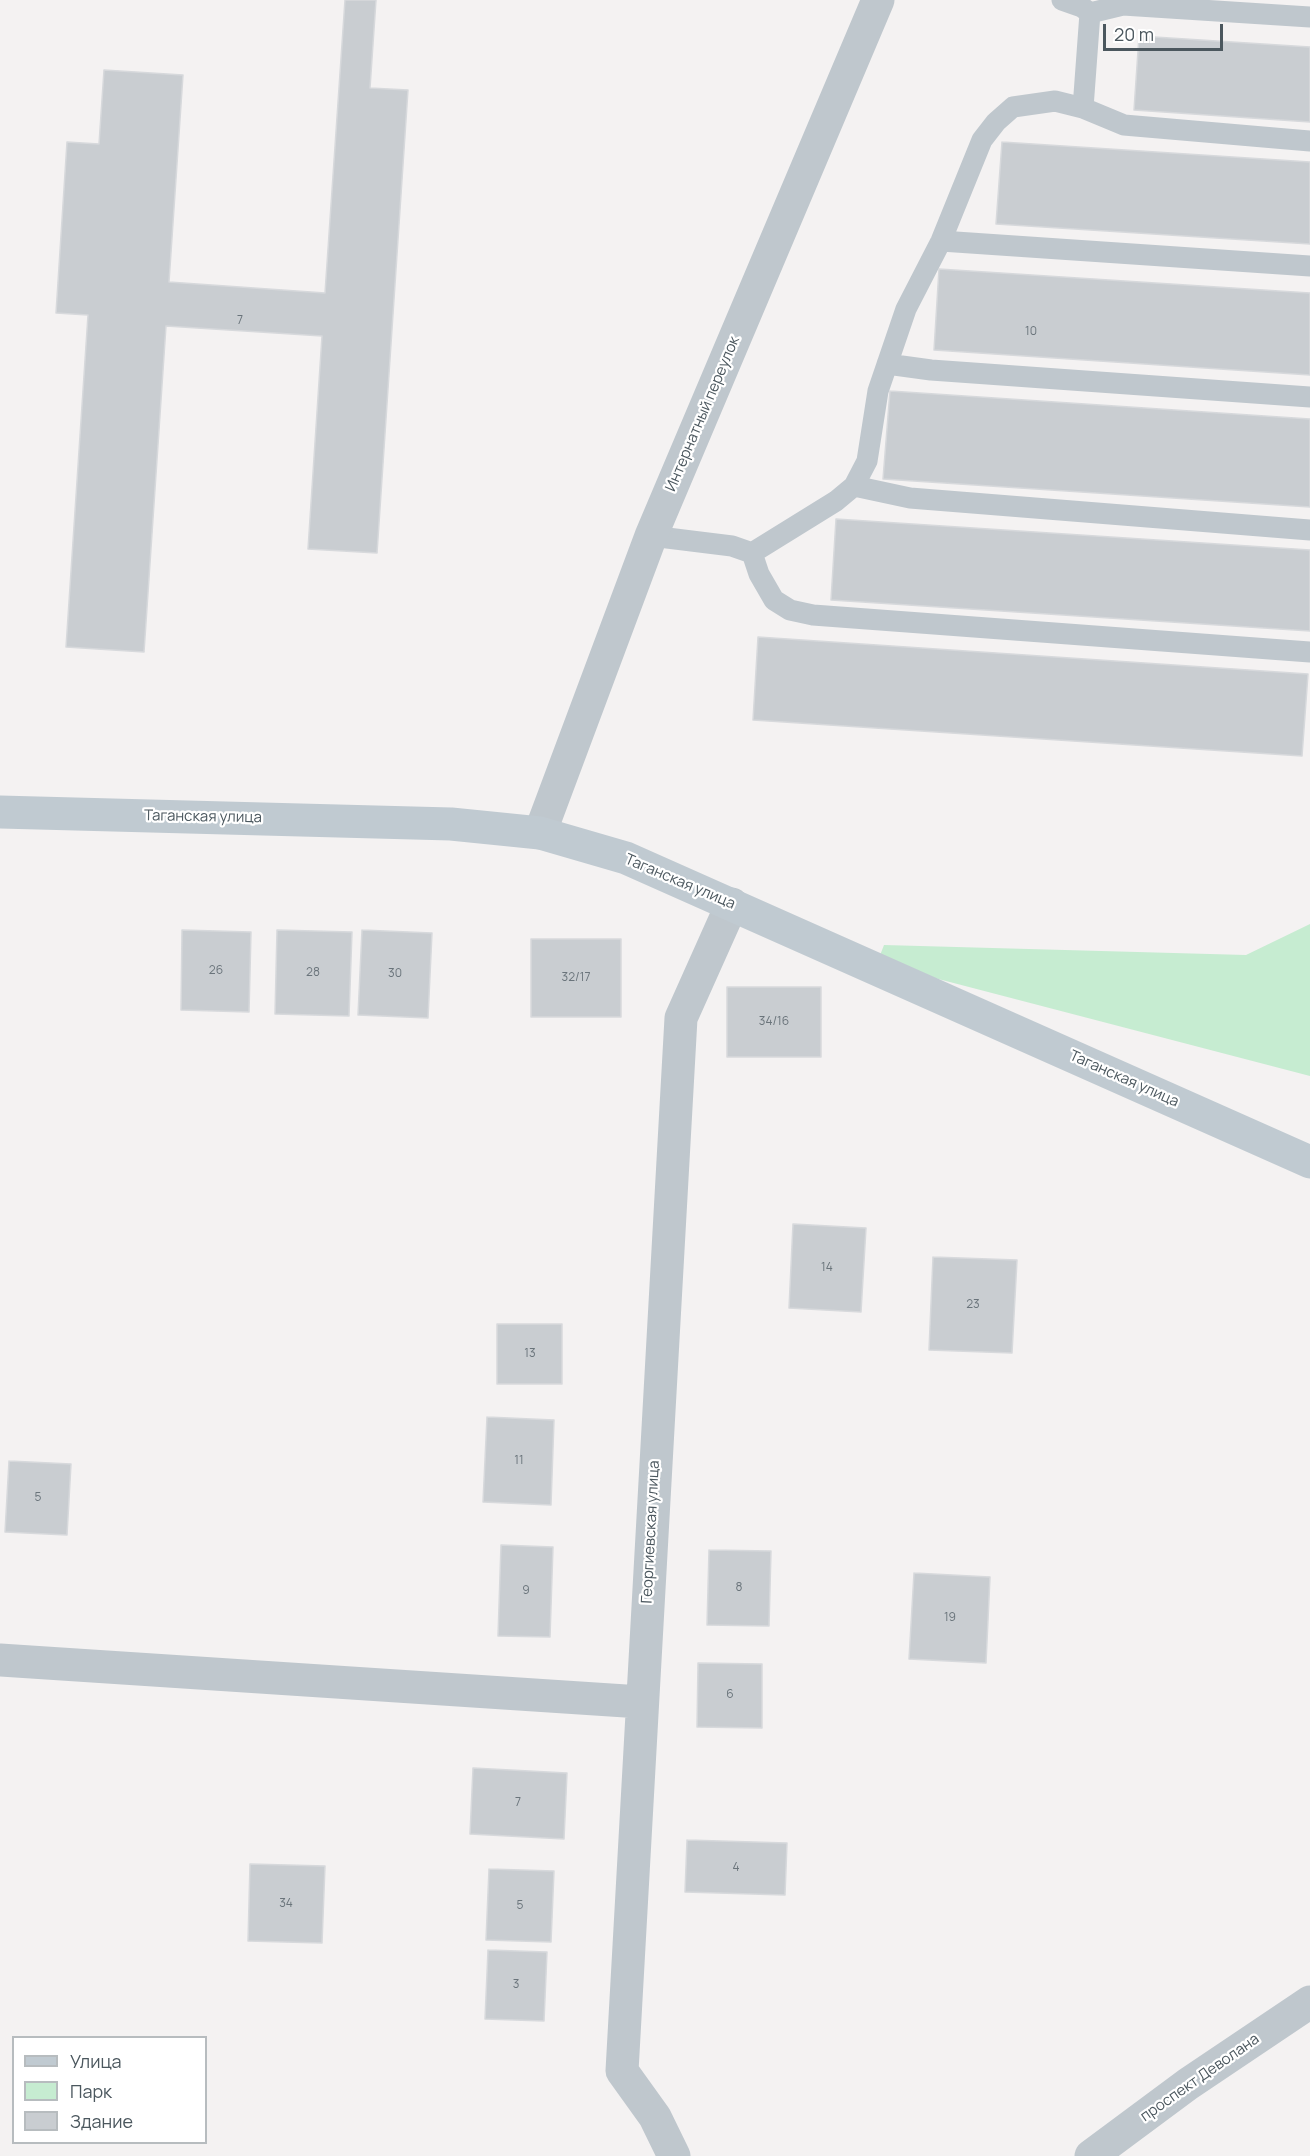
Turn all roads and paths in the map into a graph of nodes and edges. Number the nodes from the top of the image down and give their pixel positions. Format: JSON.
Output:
{"nodes":[{"id":1,"x":878,"y":0,"type":"edge"},
{"id":2,"x":1062,"y":0,"type":"edge"},
{"id":3,"x":1090,"y":13,"type":"junction"},
{"id":4,"x":1310,"y":17,"type":"edge"},
{"id":5,"x":1083,"y":108,"type":"junction"},
{"id":6,"x":1310,"y":141,"type":"edge"},
{"id":7,"x":941,"y":241,"type":"junction"},
{"id":8,"x":1310,"y":266,"type":"edge"},
{"id":9,"x":887,"y":364,"type":"junction"},
{"id":10,"x":1310,"y":397,"type":"edge"},
{"id":11,"x":854,"y":486,"type":"junction"},
{"id":12,"x":1310,"y":530,"type":"edge"},
{"id":13,"x":651,"y":536,"type":"junction"},
{"id":14,"x":752,"y":553,"type":"junction"},
{"id":15,"x":1310,"y":652,"type":"edge"},
{"id":16,"x":0,"y":812,"type":"edge"},
{"id":17,"x":540,"y":832,"type":"junction"},
{"id":18,"x":732,"y":904,"type":"junction"},
{"id":19,"x":1310,"y":1162,"type":"edge"},
{"id":20,"x":0,"y":1660,"type":"edge"},
{"id":21,"x":641,"y":1702,"type":"junction"},
{"id":22,"x":1310,"y":2002,"type":"edge"},
{"id":23,"x":674,"y":2156,"type":"edge"},
{"id":24,"x":1091,"y":2156,"type":"edge"}],
"edges":[{"from":1,"to":13,"type":"street","name":"Интернатный переулок"},
{"from":2,"to":3,"type":"lane"},
{"from":3,"to":4,"type":"lane"},
{"from":3,"to":5,"type":"lane"},
{"from":5,"to":6,"type":"lane"},
{"from":5,"to":7,"type":"lane"},
{"from":7,"to":8,"type":"lane"},
{"from":7,"to":9,"type":"lane"},
{"from":9,"to":10,"type":"lane"},
{"from":9,"to":11,"type":"lane"},
{"from":11,"to":12,"type":"lane"},
{"from":11,"to":14,"type":"lane"},
{"from":13,"to":14,"type":"lane"},
{"from":13,"to":17,"type":"street","name":"Интернатный переулок"},
{"from":14,"to":15,"type":"lane"},
{"from":16,"to":17,"type":"street","name":"Таганская улица"},
{"from":17,"to":18,"type":"street","name":"Таганская улица"},
{"from":18,"to":19,"type":"street","name":"Таганская улица"},
{"from":18,"to":21,"type":"street","name":"Георгиевская улица"},
{"from":20,"to":21,"type":"street"},
{"from":21,"to":23,"type":"street","name":"Георгиевская улица"},
{"from":22,"to":24,"type":"street","name":"проспект Деволана"}]}
